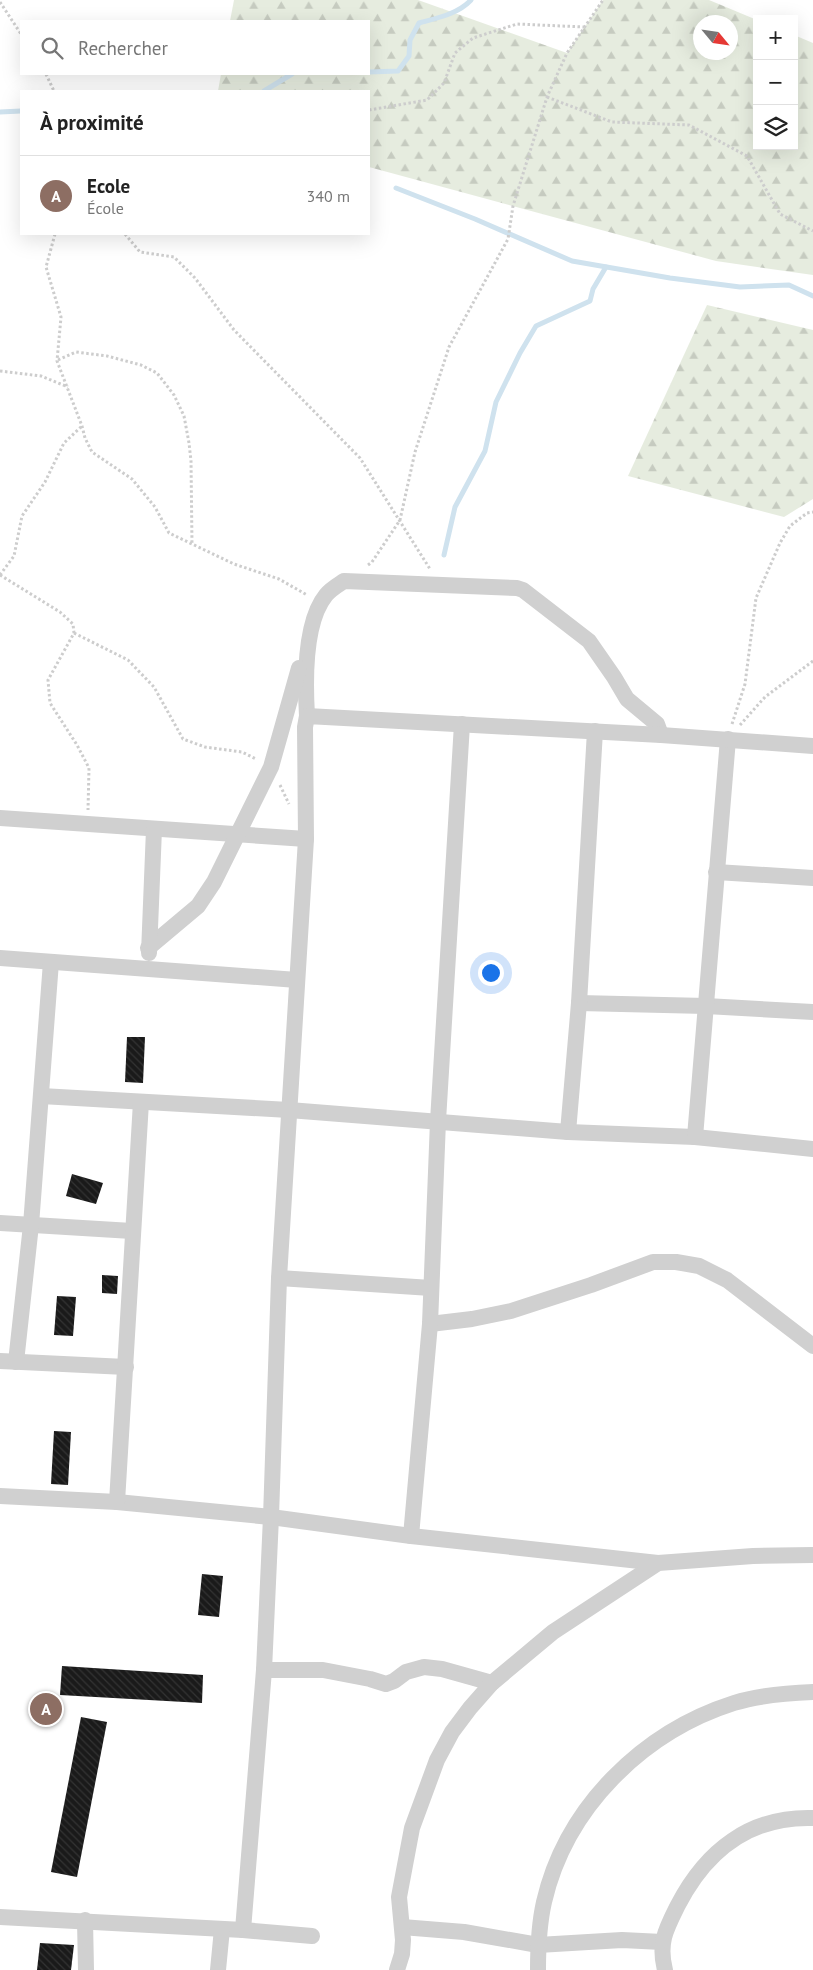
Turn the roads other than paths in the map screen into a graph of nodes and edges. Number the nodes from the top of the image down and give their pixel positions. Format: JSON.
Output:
{"nodes":[{"id":1,"x":314,"y":621,"type":"junction"},
{"id":2,"x":306,"y":716,"type":"junction"},
{"id":3,"x":462,"y":724,"type":"junction"},
{"id":4,"x":595,"y":731,"type":"junction"},
{"id":5,"x":661,"y":734,"type":"junction"},
{"id":6,"x":728,"y":739,"type":"junction"},
{"id":7,"x":813,"y":746,"type":"edge"},
{"id":8,"x":0,"y":818,"type":"edge"},
{"id":9,"x":154,"y":829,"type":"junction"},
{"id":10,"x":237,"y":836,"type":"junction"},
{"id":11,"x":306,"y":839,"type":"junction"},
{"id":12,"x":716,"y":872,"type":"junction"},
{"id":13,"x":813,"y":878,"type":"edge"},
{"id":14,"x":148,"y":948,"type":"junction"},
{"id":15,"x":0,"y":958,"type":"edge"},
{"id":16,"x":51,"y":962,"type":"junction"},
{"id":17,"x":149,"y":970,"type":"junction"},
{"id":18,"x":297,"y":980,"type":"junction"},
{"id":19,"x":579,"y":1003,"type":"junction"},
{"id":20,"x":706,"y":1006,"type":"junction"},
{"id":21,"x":813,"y":1012,"type":"edge"},
{"id":22,"x":41,"y":1096,"type":"junction"},
{"id":23,"x":141,"y":1102,"type":"junction"},
{"id":24,"x":289,"y":1110,"type":"junction"},
{"id":25,"x":438,"y":1121,"type":"junction"},
{"id":26,"x":568,"y":1132,"type":"junction"},
{"id":27,"x":695,"y":1137,"type":"junction"},
{"id":28,"x":813,"y":1149,"type":"edge"},
{"id":29,"x":0,"y":1223,"type":"edge"},
{"id":30,"x":31,"y":1225,"type":"junction"},
{"id":31,"x":132,"y":1231,"type":"junction"},
{"id":32,"x":279,"y":1278,"type":"junction"},
{"id":33,"x":430,"y":1288,"type":"junction"},
{"id":34,"x":430,"y":1324,"type":"junction"},
{"id":35,"x":813,"y":1346,"type":"edge"},
{"id":36,"x":8,"y":1362,"type":"edge"},
{"id":37,"x":126,"y":1367,"type":"junction"},
{"id":38,"x":0,"y":1496,"type":"edge"},
{"id":39,"x":117,"y":1502,"type":"junction"},
{"id":40,"x":271,"y":1517,"type":"junction"},
{"id":41,"x":411,"y":1536,"type":"junction"},
{"id":42,"x":813,"y":1555,"type":"edge"},
{"id":43,"x":658,"y":1563,"type":"junction"},
{"id":44,"x":264,"y":1670,"type":"junction"},
{"id":45,"x":492,"y":1683,"type":"junction"},
{"id":46,"x":813,"y":1692,"type":"edge"},
{"id":47,"x":813,"y":1818,"type":"edge"},
{"id":48,"x":0,"y":1917,"type":"edge"},
{"id":49,"x":85,"y":1920,"type":"junction"},
{"id":50,"x":402,"y":1927,"type":"junction"},
{"id":51,"x":222,"y":1928,"type":"junction"},
{"id":52,"x":243,"y":1930,"type":"junction"},
{"id":53,"x":312,"y":1936,"type":"dead end"},
{"id":54,"x":662,"y":1942,"type":"junction"},
{"id":55,"x":538,"y":1946,"type":"junction"},
{"id":56,"x":86,"y":1970,"type":"edge"},
{"id":57,"x":218,"y":1970,"type":"edge"},
{"id":58,"x":397,"y":1970,"type":"edge"},
{"id":59,"x":538,"y":1970,"type":"edge"},
{"id":60,"x":665,"y":1970,"type":"edge"}],
"edges":[{"from":1,"to":2,"type":"street"},
{"from":1,"to":5,"type":"street"},
{"from":1,"to":10,"type":"street"},
{"from":2,"to":3,"type":"street"},
{"from":2,"to":11,"type":"street"},
{"from":3,"to":4,"type":"street"},
{"from":3,"to":25,"type":"street"},
{"from":4,"to":5,"type":"street"},
{"from":4,"to":19,"type":"street"},
{"from":5,"to":6,"type":"street"},
{"from":6,"to":7,"type":"street"},
{"from":6,"to":12,"type":"street"},
{"from":8,"to":9,"type":"street"},
{"from":9,"to":10,"type":"street"},
{"from":9,"to":14,"type":"street"},
{"from":10,"to":11,"type":"street"},
{"from":10,"to":14,"type":"street"},
{"from":11,"to":18,"type":"street"},
{"from":12,"to":13,"type":"street"},
{"from":12,"to":20,"type":"street"},
{"from":14,"to":17,"type":"street"},
{"from":15,"to":16,"type":"street"},
{"from":16,"to":17,"type":"street"},
{"from":16,"to":22,"type":"street"},
{"from":17,"to":18,"type":"street"},
{"from":18,"to":24,"type":"street"},
{"from":19,"to":20,"type":"street"},
{"from":19,"to":26,"type":"street"},
{"from":20,"to":21,"type":"street"},
{"from":20,"to":27,"type":"street"},
{"from":22,"to":23,"type":"street"},
{"from":22,"to":30,"type":"street"},
{"from":23,"to":24,"type":"street"},
{"from":23,"to":31,"type":"street"},
{"from":24,"to":25,"type":"street"},
{"from":24,"to":32,"type":"street"},
{"from":25,"to":26,"type":"street"},
{"from":25,"to":33,"type":"street"},
{"from":26,"to":27,"type":"street"},
{"from":27,"to":28,"type":"street"},
{"from":29,"to":30,"type":"street"},
{"from":30,"to":31,"type":"street"},
{"from":30,"to":36,"type":"street"},
{"from":31,"to":37,"type":"street"},
{"from":32,"to":33,"type":"street"},
{"from":32,"to":40,"type":"street"},
{"from":33,"to":34,"type":"street"},
{"from":34,"to":35,"type":"street"},
{"from":34,"to":41,"type":"street"},
{"from":36,"to":37,"type":"street"},
{"from":37,"to":39,"type":"street"},
{"from":38,"to":39,"type":"street"},
{"from":39,"to":40,"type":"street"},
{"from":40,"to":41,"type":"street"},
{"from":40,"to":44,"type":"street"},
{"from":41,"to":43,"type":"street"},
{"from":42,"to":43,"type":"street"},
{"from":43,"to":45,"type":"street"},
{"from":44,"to":45,"type":"street"},
{"from":44,"to":52,"type":"street"},
{"from":45,"to":50,"type":"street"},
{"from":46,"to":55,"type":"street"},
{"from":47,"to":54,"type":"street"},
{"from":48,"to":49,"type":"street"},
{"from":49,"to":51,"type":"street"},
{"from":49,"to":56,"type":"street"},
{"from":50,"to":55,"type":"street"},
{"from":50,"to":58,"type":"street"},
{"from":51,"to":52,"type":"street"},
{"from":51,"to":57,"type":"street"},
{"from":52,"to":53,"type":"street"},
{"from":54,"to":55,"type":"street"},
{"from":54,"to":60,"type":"street"},
{"from":55,"to":59,"type":"street"}]}
